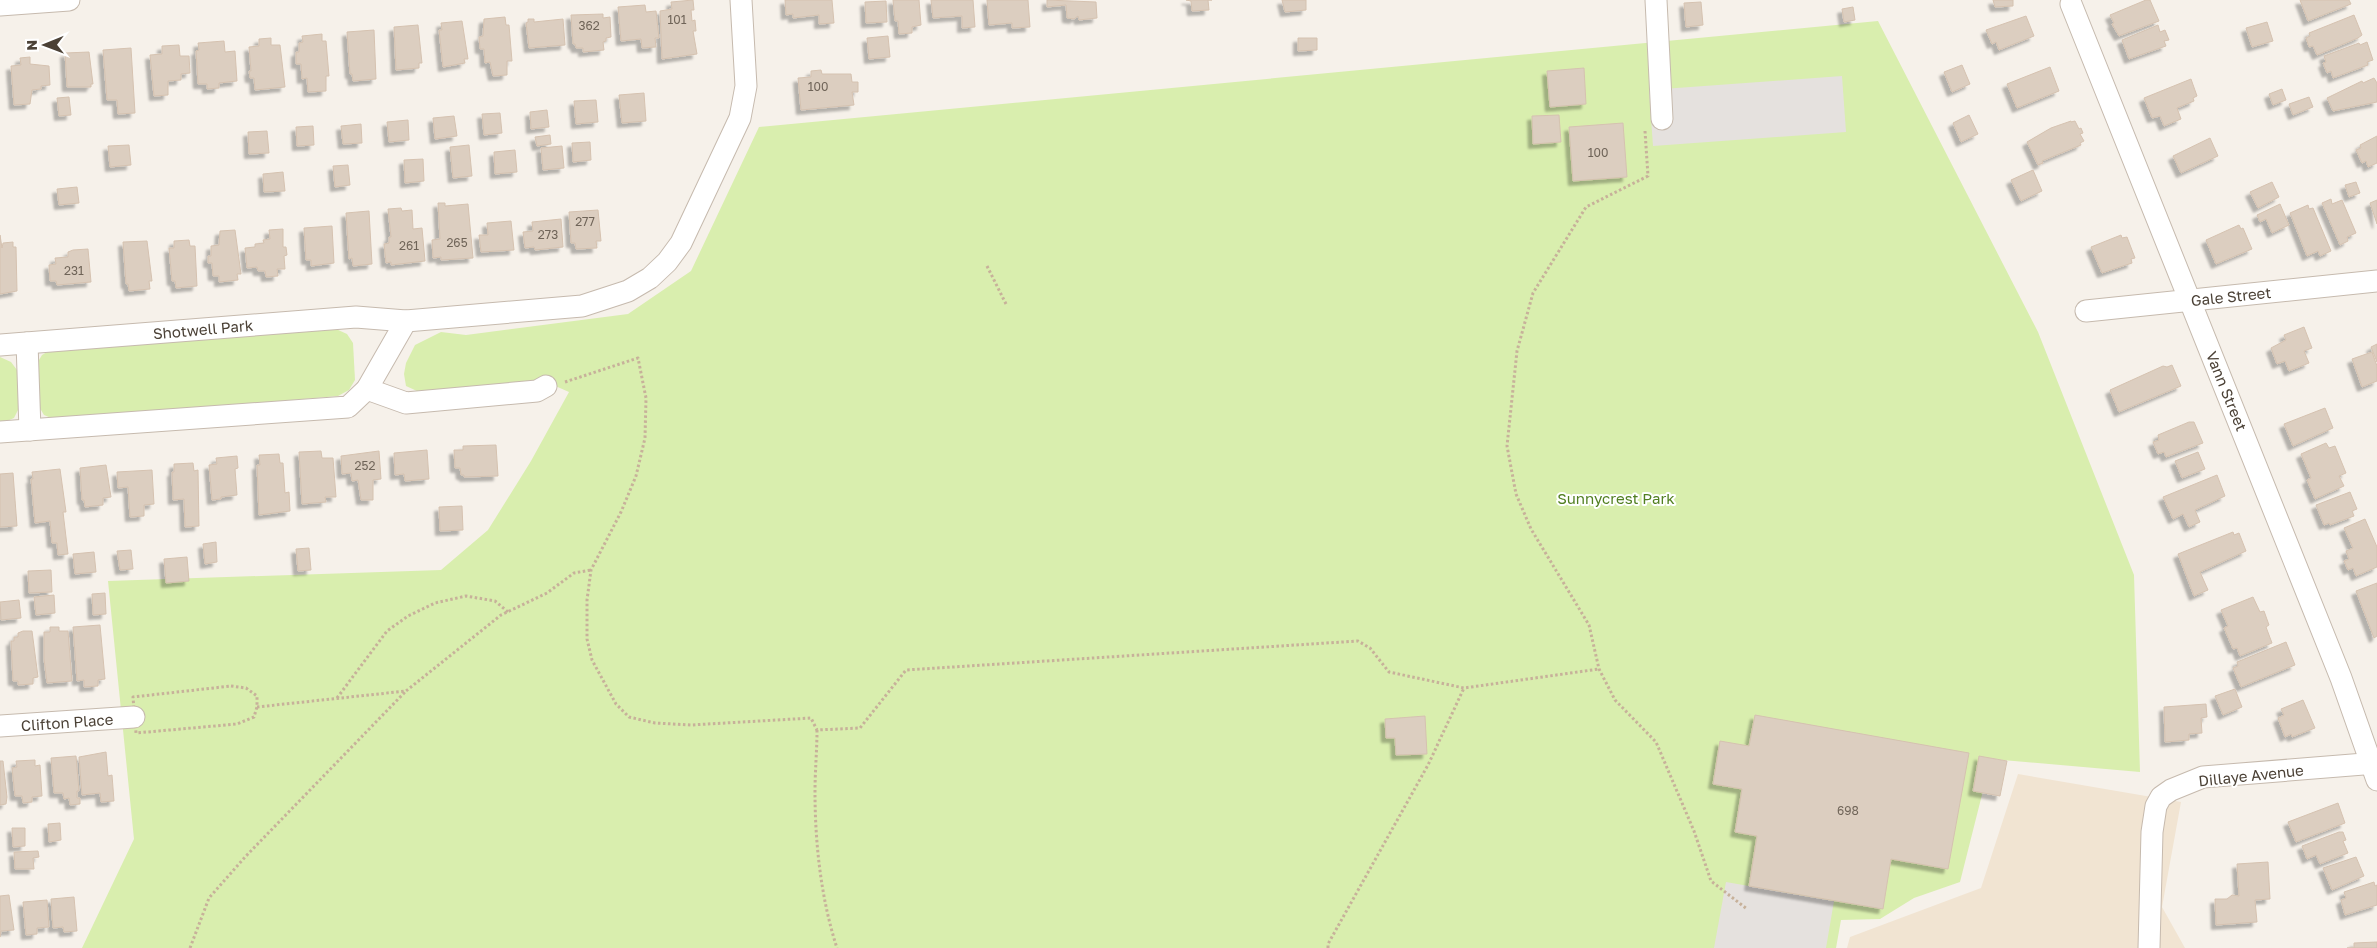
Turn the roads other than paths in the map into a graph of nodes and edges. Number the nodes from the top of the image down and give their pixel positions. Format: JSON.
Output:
{"nodes":[{"id":1,"x":69,"y":0,"type":"edge"},
{"id":2,"x":741,"y":0,"type":"edge"},
{"id":3,"x":1656,"y":0,"type":"edge"},
{"id":4,"x":2071,"y":4,"type":"dead end"},
{"id":5,"x":0,"y":6,"type":"edge"},
{"id":6,"x":1654,"y":124,"type":"road end"},
{"id":7,"x":2377,"y":282,"type":"edge"},
{"id":8,"x":2191,"y":300,"type":"junction"},
{"id":9,"x":2086,"y":310,"type":"dead end"},
{"id":10,"x":406,"y":321,"type":"junction"},
{"id":11,"x":27,"y":342,"type":"junction"},
{"id":12,"x":0,"y":345,"type":"edge"},
{"id":13,"x":546,"y":386,"type":"dead end"},
{"id":14,"x":368,"y":389,"type":"junction"},
{"id":15,"x":30,"y":430,"type":"junction"},
{"id":16,"x":0,"y":432,"type":"edge"},
{"id":17,"x":134,"y":717,"type":"road end"},
{"id":18,"x":0,"y":726,"type":"edge"},
{"id":19,"x":2375,"y":769,"type":"edge"},
{"id":20,"x":2149,"y":948,"type":"edge"}],
"edges":[{"from":1,"to":5,"type":"street"},
{"from":2,"to":10,"type":"street","name":"Shotwell Park"},
{"from":3,"to":6,"type":"street"},
{"from":4,"to":8,"type":"street","name":"Vann Street"},
{"from":7,"to":8,"type":"street","name":"Gale Street"},
{"from":8,"to":9,"type":"street","name":"Gale Street"},
{"from":8,"to":19,"type":"street","name":"Vann Street"},
{"from":10,"to":11,"type":"street","name":"Shotwell Park"},
{"from":10,"to":14,"type":"street"},
{"from":11,"to":12,"type":"street","name":"Shotwell Park"},
{"from":11,"to":15,"type":"street"},
{"from":13,"to":14,"type":"street"},
{"from":14,"to":15,"type":"street"},
{"from":15,"to":16,"type":"street"},
{"from":17,"to":18,"type":"street","name":"Clifton Place"},
{"from":19,"to":20,"type":"street","name":"Dillaye Avenue"}]}
